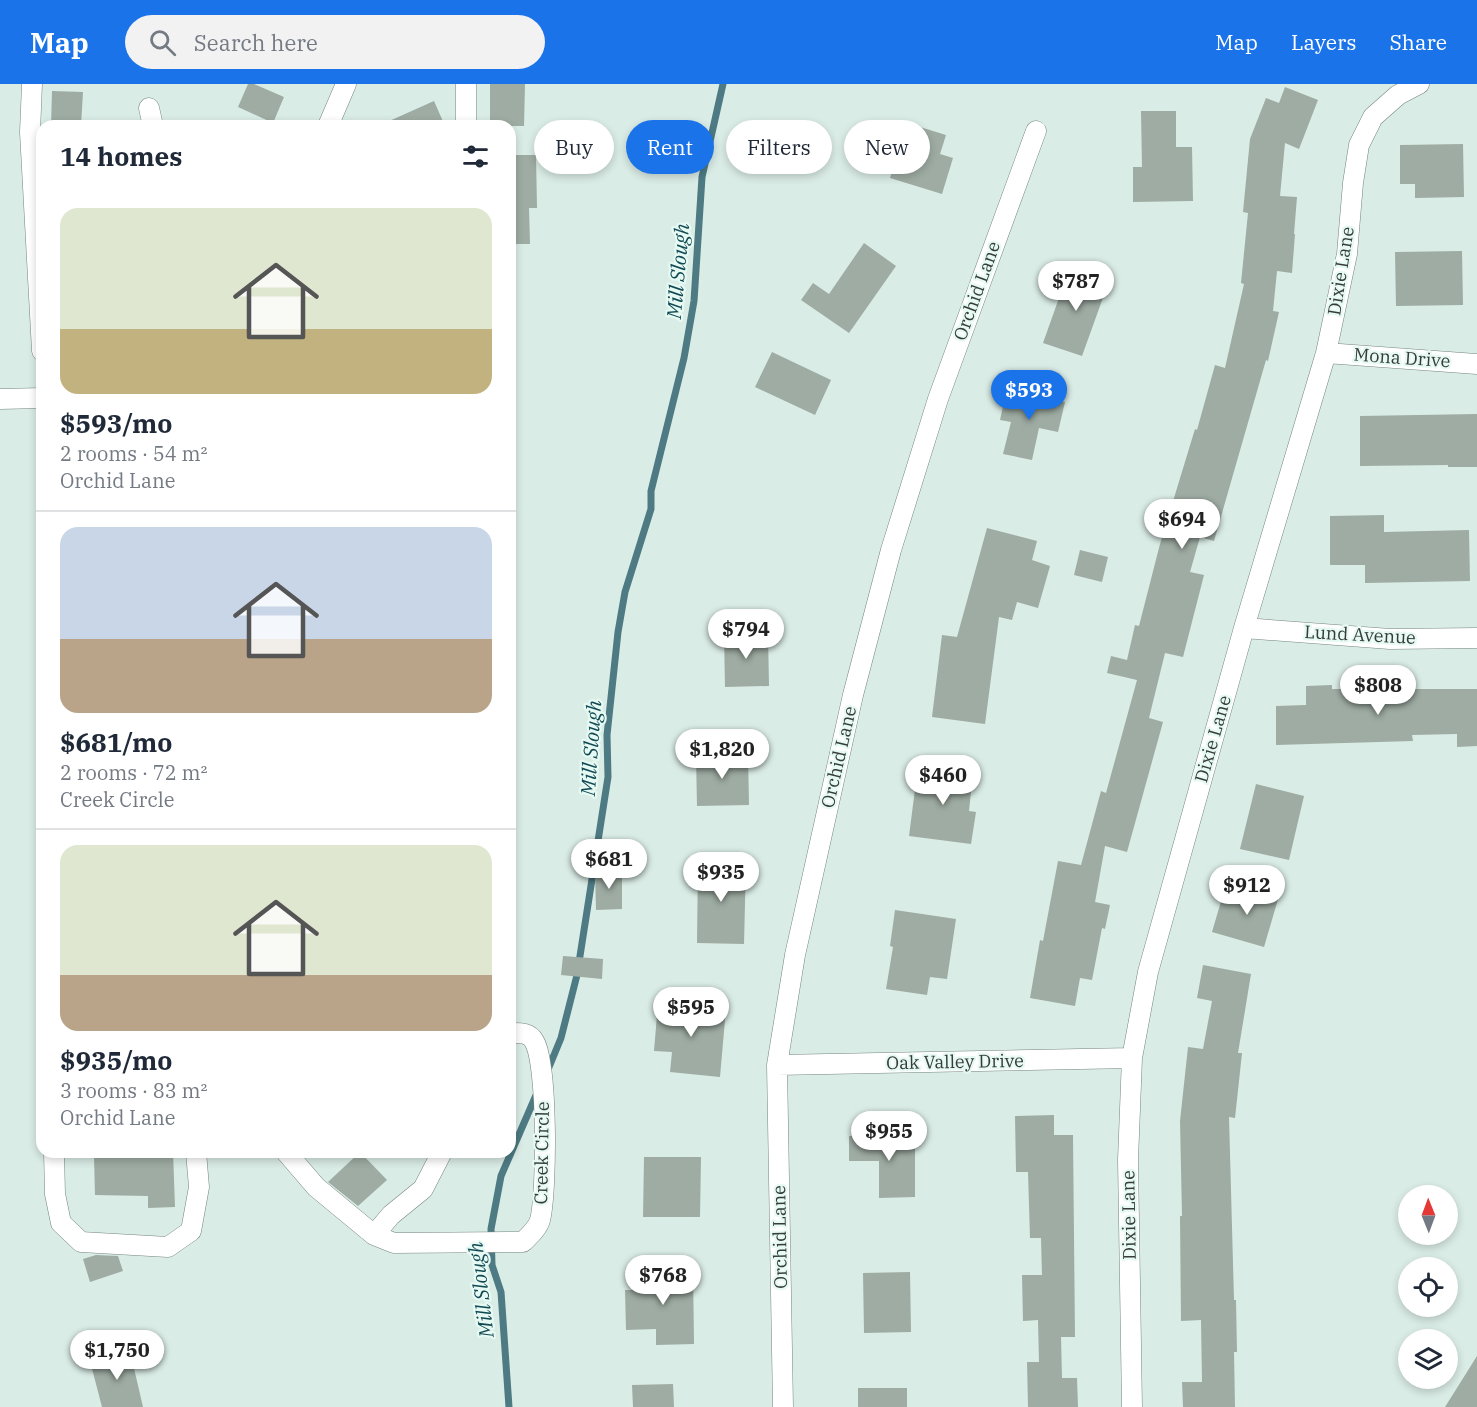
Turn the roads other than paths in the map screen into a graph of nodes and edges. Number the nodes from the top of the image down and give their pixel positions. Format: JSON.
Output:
{"nodes":[{"id":1,"x":32,"y":84,"type":"edge"},
{"id":2,"x":346,"y":84,"type":"edge"},
{"id":3,"x":466,"y":84,"type":"edge"},
{"id":4,"x":1419,"y":84,"type":"edge"},
{"id":5,"x":331,"y":120,"type":"edge"},
{"id":6,"x":466,"y":120,"type":"edge"},
{"id":7,"x":1036,"y":132,"type":"dead end"},
{"id":8,"x":36,"y":133,"type":"edge"},
{"id":9,"x":1326,"y":353,"type":"junction"},
{"id":10,"x":1477,"y":363,"type":"edge"},
{"id":11,"x":36,"y":398,"type":"edge"},
{"id":12,"x":0,"y":399,"type":"edge"},
{"id":13,"x":1244,"y":628,"type":"junction"},
{"id":14,"x":1477,"y":638,"type":"edge"},
{"id":15,"x":516,"y":1033,"type":"edge"},
{"id":16,"x":1132,"y":1058,"type":"junction"},
{"id":17,"x":777,"y":1065,"type":"junction"},
{"id":18,"x":54,"y":1158,"type":"edge"},
{"id":19,"x":197,"y":1158,"type":"edge"},
{"id":20,"x":291,"y":1158,"type":"edge"},
{"id":21,"x":439,"y":1158,"type":"edge"},
{"id":22,"x":374,"y":1235,"type":"junction"},
{"id":23,"x":783,"y":1407,"type":"edge"},
{"id":24,"x":1132,"y":1407,"type":"edge"}],
"edges":[{"from":1,"to":8,"type":"street"},
{"from":2,"to":5,"type":"street"},
{"from":3,"to":6,"type":"street"},
{"from":4,"to":9,"type":"street","name":"Dixie Lane"},
{"from":7,"to":17,"type":"street","name":"Orchid Lane"},
{"from":9,"to":10,"type":"street","name":"Mona Drive"},
{"from":9,"to":13,"type":"street","name":"Dixie Lane"},
{"from":11,"to":12,"type":"street"},
{"from":13,"to":14,"type":"street","name":"Lund Avenue"},
{"from":13,"to":16,"type":"street","name":"Dixie Lane"},
{"from":15,"to":22,"type":"street","name":"Creek Circle"},
{"from":16,"to":17,"type":"street","name":"Oak Valley Drive"},
{"from":16,"to":24,"type":"street","name":"Dixie Lane"},
{"from":17,"to":23,"type":"street","name":"Orchid Lane"},
{"from":18,"to":19,"type":"street"},
{"from":20,"to":22,"type":"street"},
{"from":21,"to":22,"type":"street"}]}
